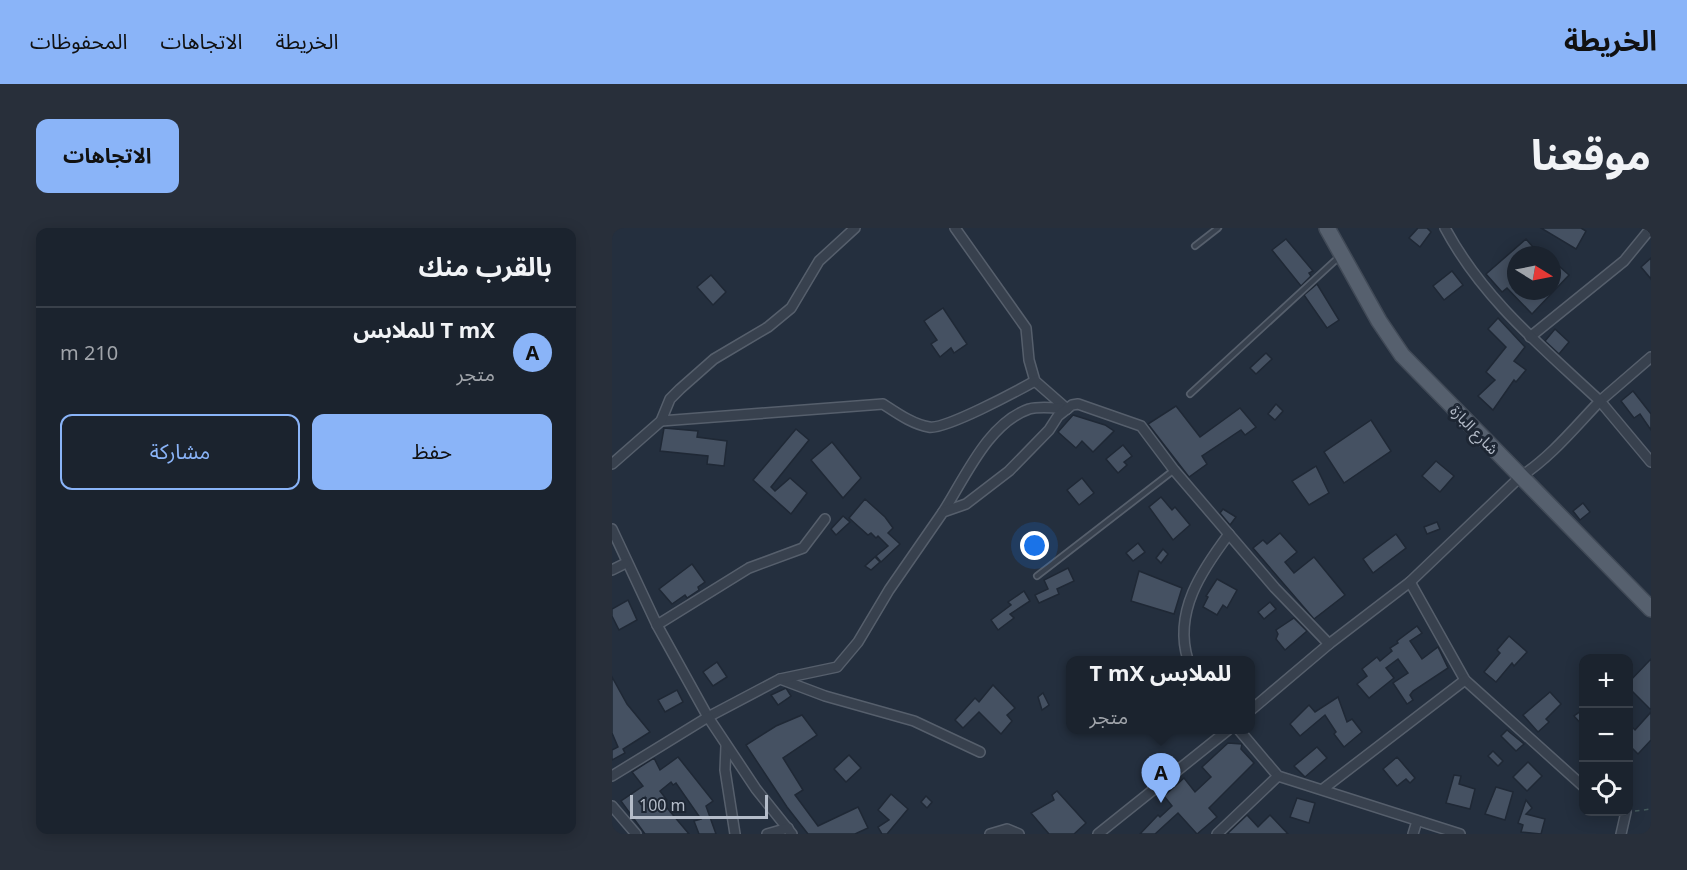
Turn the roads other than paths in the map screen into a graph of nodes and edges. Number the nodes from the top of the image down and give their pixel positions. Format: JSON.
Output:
{"nodes":[{"id":1,"x":855,"y":228,"type":"edge"},
{"id":2,"x":955,"y":228,"type":"edge"},
{"id":3,"x":1218,"y":228,"type":"edge"},
{"id":4,"x":1327,"y":228,"type":"edge"},
{"id":5,"x":1445,"y":228,"type":"edge"},
{"id":6,"x":1651,"y":228,"type":"edge"},
{"id":7,"x":1195,"y":246,"type":"dead end"},
{"id":8,"x":1341,"y":255,"type":"junction"},
{"id":9,"x":1530,"y":337,"type":"junction"},
{"id":10,"x":1651,"y":357,"type":"edge"},
{"id":11,"x":1035,"y":381,"type":"junction"},
{"id":12,"x":1190,"y":393,"type":"dead end"},
{"id":13,"x":1600,"y":401,"type":"junction"},
{"id":14,"x":1067,"y":409,"type":"junction"},
{"id":15,"x":661,"y":420,"type":"junction"},
{"id":16,"x":1651,"y":462,"type":"edge"},
{"id":17,"x":612,"y":464,"type":"edge"},
{"id":18,"x":1174,"y":470,"type":"junction"},
{"id":19,"x":1520,"y":477,"type":"junction"},
{"id":20,"x":943,"y":512,"type":"junction"},
{"id":21,"x":825,"y":519,"type":"dead end"},
{"id":22,"x":612,"y":529,"type":"edge"},
{"id":23,"x":1229,"y":534,"type":"junction"},
{"id":24,"x":626,"y":563,"type":"junction"},
{"id":25,"x":612,"y":570,"type":"edge"},
{"id":26,"x":1037,"y":576,"type":"dead end"},
{"id":27,"x":1410,"y":582,"type":"junction"},
{"id":28,"x":1651,"y":609,"type":"edge"},
{"id":29,"x":657,"y":625,"type":"junction"},
{"id":30,"x":1329,"y":644,"type":"junction"},
{"id":31,"x":1188,"y":656,"type":"edge"},
{"id":32,"x":780,"y":679,"type":"junction"},
{"id":33,"x":1465,"y":680,"type":"junction"},
{"id":34,"x":1255,"y":708,"type":"edge"},
{"id":35,"x":708,"y":717,"type":"junction"},
{"id":36,"x":1222,"y":734,"type":"edge"},
{"id":37,"x":1243,"y":734,"type":"edge"},
{"id":38,"x":726,"y":746,"type":"junction"},
{"id":39,"x":980,"y":752,"type":"dead end"},
{"id":40,"x":612,"y":776,"type":"edge"},
{"id":41,"x":1278,"y":777,"type":"junction"},
{"id":42,"x":1579,"y":783,"type":"edge"},
{"id":43,"x":1323,"y":789,"type":"junction"},
{"id":44,"x":612,"y":806,"type":"edge"},
{"id":45,"x":1626,"y":816,"type":"edge"},
{"id":46,"x":1417,"y":821,"type":"junction"},
{"id":47,"x":790,"y":831,"type":"edge"},
{"id":48,"x":636,"y":834,"type":"edge"},
{"id":49,"x":735,"y":834,"type":"edge"},
{"id":50,"x":767,"y":834,"type":"edge"},
{"id":51,"x":990,"y":834,"type":"edge"},
{"id":52,"x":1019,"y":834,"type":"edge"},
{"id":53,"x":1098,"y":834,"type":"edge"},
{"id":54,"x":1217,"y":834,"type":"edge"},
{"id":55,"x":1413,"y":834,"type":"edge"},
{"id":56,"x":1460,"y":834,"type":"edge"},
{"id":57,"x":1621,"y":834,"type":"edge"}],
"edges":[{"from":1,"to":15,"type":"street"},
{"from":2,"to":11,"type":"street"},
{"from":3,"to":7,"type":"lane"},
{"from":4,"to":8,"type":"main road","name":"شارع البازة"},
{"from":5,"to":9,"type":"street"},
{"from":6,"to":9,"type":"street"},
{"from":8,"to":12,"type":"lane"},
{"from":8,"to":19,"type":"main road","name":"شارع البازة"},
{"from":9,"to":13,"type":"street"},
{"from":10,"to":13,"type":"street"},
{"from":11,"to":14,"type":"street"},
{"from":11,"to":15,"type":"street"},
{"from":13,"to":16,"type":"street"},
{"from":13,"to":19,"type":"street"},
{"from":14,"to":18,"type":"street"},
{"from":14,"to":20,"type":"street"},
{"from":14,"to":20,"type":"street"},
{"from":15,"to":17,"type":"street"},
{"from":18,"to":23,"type":"street"},
{"from":18,"to":26,"type":"lane"},
{"from":19,"to":27,"type":"street"},
{"from":19,"to":28,"type":"main road","name":"شارع البازة"},
{"from":20,"to":32,"type":"street"},
{"from":21,"to":29,"type":"street"},
{"from":22,"to":24,"type":"street"},
{"from":23,"to":30,"type":"street"},
{"from":23,"to":31,"type":"street"},
{"from":24,"to":25,"type":"street"},
{"from":24,"to":29,"type":"street"},
{"from":27,"to":30,"type":"street"},
{"from":27,"to":33,"type":"street"},
{"from":29,"to":35,"type":"street"},
{"from":30,"to":34,"type":"street"},
{"from":32,"to":35,"type":"street"},
{"from":32,"to":39,"type":"street"},
{"from":33,"to":42,"type":"street"},
{"from":33,"to":43,"type":"street"},
{"from":35,"to":38,"type":"street"},
{"from":35,"to":40,"type":"street"},
{"from":36,"to":53,"type":"street"},
{"from":37,"to":41,"type":"street"},
{"from":38,"to":47,"type":"street"},
{"from":38,"to":49,"type":"street"},
{"from":41,"to":43,"type":"street"},
{"from":41,"to":54,"type":"street"},
{"from":43,"to":46,"type":"street"},
{"from":44,"to":48,"type":"street"},
{"from":45,"to":57,"type":"street"},
{"from":46,"to":55,"type":"street"},
{"from":46,"to":56,"type":"street"},
{"from":47,"to":50,"type":"street"},
{"from":51,"to":52,"type":"street"}]}
